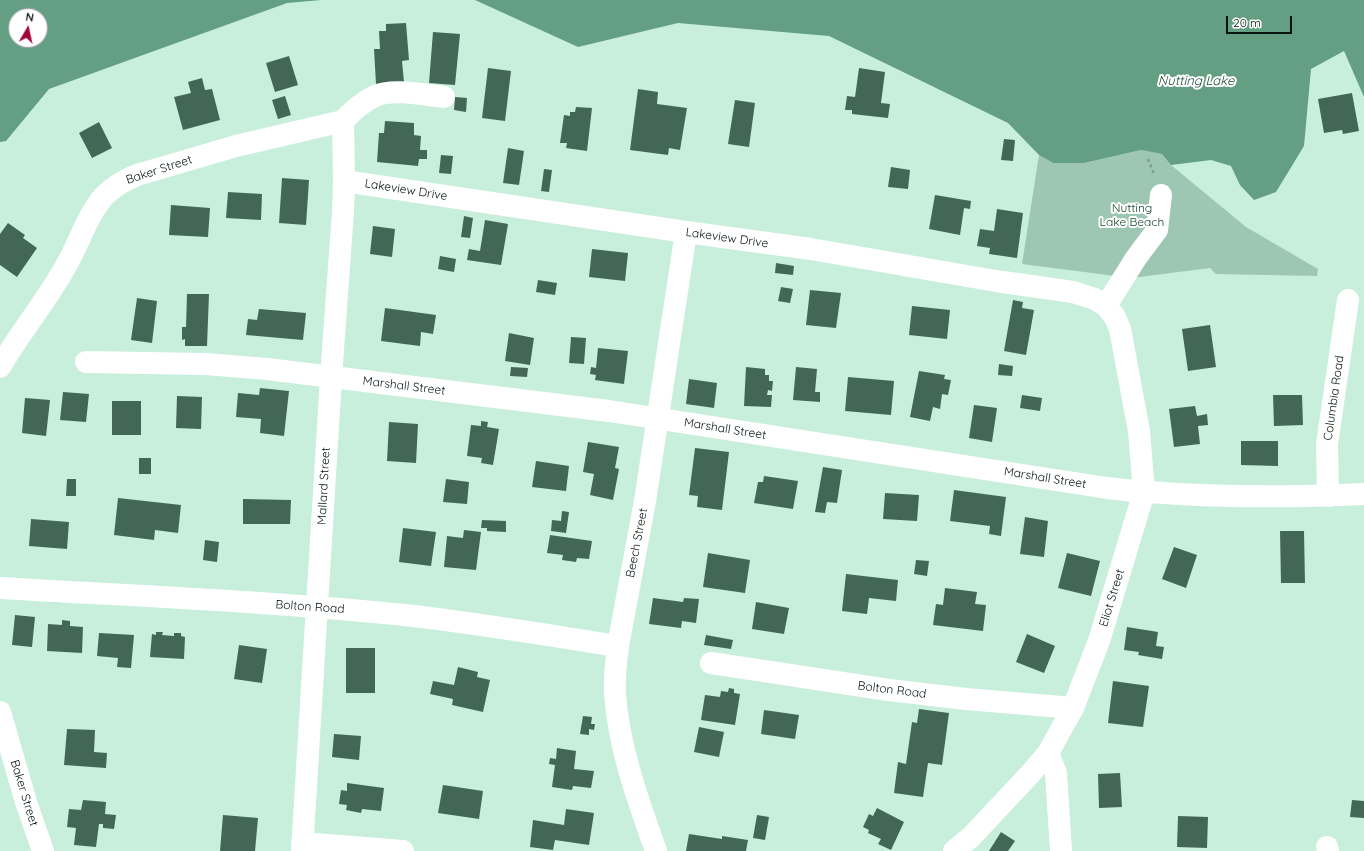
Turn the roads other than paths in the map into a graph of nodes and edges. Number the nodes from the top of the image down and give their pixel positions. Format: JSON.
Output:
{"nodes":[{"id":1,"x":444,"y":97,"type":"dead end"},
{"id":2,"x":343,"y":121,"type":"junction"},
{"id":3,"x":344,"y":180,"type":"junction"},
{"id":4,"x":1161,"y":195,"type":"dead end"},
{"id":5,"x":686,"y":232,"type":"junction"},
{"id":6,"x":1348,"y":300,"type":"dead end"},
{"id":7,"x":1106,"y":306,"type":"junction"},
{"id":8,"x":86,"y":362,"type":"dead end"},
{"id":9,"x":0,"y":368,"type":"edge"},
{"id":10,"x":331,"y":377,"type":"junction"},
{"id":11,"x":658,"y":419,"type":"junction"},
{"id":12,"x":1144,"y":492,"type":"junction"},
{"id":13,"x":1364,"y":494,"type":"edge"},
{"id":14,"x":1328,"y":496,"type":"junction"},
{"id":15,"x":0,"y":588,"type":"edge"},
{"id":16,"x":317,"y":607,"type":"junction"},
{"id":17,"x":618,"y":646,"type":"junction"},
{"id":18,"x":712,"y":663,"type":"dead end"},
{"id":19,"x":1073,"y":708,"type":"junction"},
{"id":20,"x":0,"y":712,"type":"edge"},
{"id":21,"x":1048,"y":753,"type":"junction"},
{"id":22,"x":302,"y":847,"type":"edge"},
{"id":23,"x":43,"y":851,"type":"edge"},
{"id":24,"x":403,"y":851,"type":"edge"},
{"id":25,"x":656,"y":851,"type":"edge"},
{"id":26,"x":954,"y":851,"type":"edge"},
{"id":27,"x":1061,"y":851,"type":"edge"}],
"edges":[{"from":1,"to":2,"type":"street"},
{"from":2,"to":3,"type":"street","name":"Mallard Street"},
{"from":2,"to":9,"type":"street","name":"Baker Street"},
{"from":3,"to":5,"type":"street","name":"Lakeview Drive"},
{"from":3,"to":10,"type":"street","name":"Mallard Street"},
{"from":4,"to":7,"type":"street"},
{"from":5,"to":7,"type":"street","name":"Lakeview Drive"},
{"from":5,"to":11,"type":"street","name":"Beech Street"},
{"from":6,"to":14,"type":"street","name":"Columbia Road"},
{"from":7,"to":12,"type":"street","name":"Eliot Street"},
{"from":8,"to":10,"type":"street","name":"Marshall Street"},
{"from":10,"to":11,"type":"street","name":"Marshall Street"},
{"from":10,"to":16,"type":"street","name":"Mallard Street"},
{"from":11,"to":12,"type":"street","name":"Marshall Street"},
{"from":11,"to":17,"type":"street","name":"Beech Street"},
{"from":12,"to":14,"type":"street","name":"Marshall Street"},
{"from":12,"to":19,"type":"street","name":"Eliot Street"},
{"from":13,"to":14,"type":"street","name":"Marshall Street"},
{"from":15,"to":16,"type":"street","name":"Bolton Road"},
{"from":16,"to":17,"type":"street","name":"Bolton Road"},
{"from":16,"to":22,"type":"street","name":"Mallard Street"},
{"from":17,"to":25,"type":"street","name":"Beech Street"},
{"from":18,"to":19,"type":"street","name":"Bolton Road"},
{"from":19,"to":21,"type":"street","name":"Eliot Street"},
{"from":20,"to":23,"type":"street","name":"Baker Street"},
{"from":21,"to":26,"type":"street","name":"Eliot Street"},
{"from":21,"to":27,"type":"street"},
{"from":22,"to":24,"type":"street"}]}
